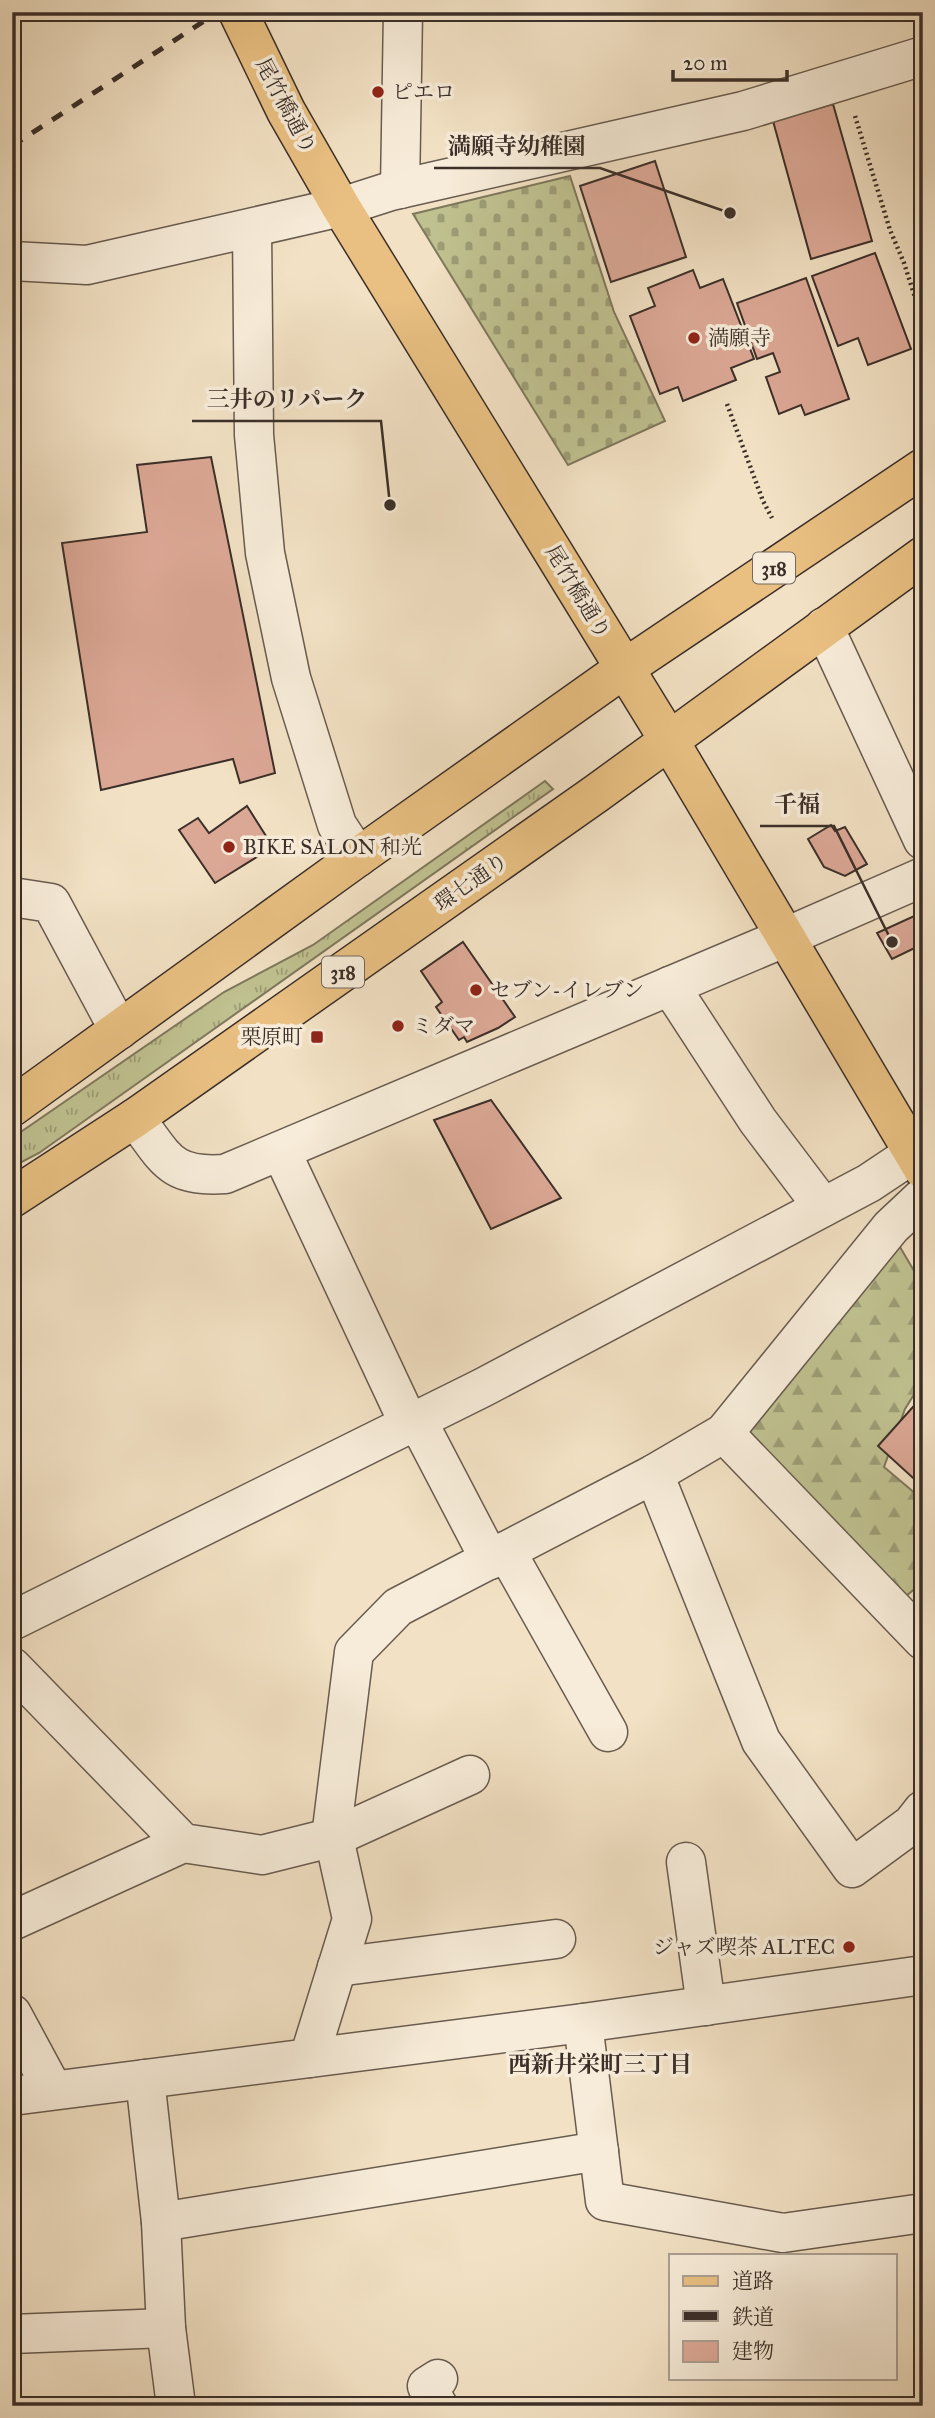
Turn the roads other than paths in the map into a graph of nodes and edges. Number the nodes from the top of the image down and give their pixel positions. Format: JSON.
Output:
{"nodes":[{"id":1,"x":239,"y":12,"type":"edge"},
{"id":2,"x":403,"y":12,"type":"edge"},
{"id":3,"x":923,"y":56,"type":"edge"},
{"id":4,"x":400,"y":189,"type":"junction"},
{"id":5,"x":341,"y":207,"type":"junction"},
{"id":6,"x":251,"y":228,"type":"junction"},
{"id":7,"x":12,"y":261,"type":"edge"},
{"id":8,"x":923,"y":468,"type":"edge"},
{"id":9,"x":923,"y":556,"type":"edge"},
{"id":10,"x":824,"y":627,"type":"junction"},
{"id":11,"x":625,"y":668,"type":"junction"},
{"id":12,"x":670,"y":742,"type":"junction"},
{"id":13,"x":923,"y":840,"type":"edge"},
{"id":14,"x":358,"y":856,"type":"junction"},
{"id":15,"x":923,"y":877,"type":"edge"},
{"id":16,"x":12,"y":897,"type":"edge"},
{"id":17,"x":786,"y":937,"type":"junction"},
{"id":18,"x":670,"y":986,"type":"junction"},
{"id":19,"x":119,"y":1030,"type":"junction"},
{"id":20,"x":12,"y":1107,"type":"edge"},
{"id":21,"x":135,"y":1118,"type":"junction"},
{"id":22,"x":281,"y":1151,"type":"junction"},
{"id":23,"x":920,"y":1168,"type":"edge"},
{"id":24,"x":12,"y":1198,"type":"edge"},
{"id":25,"x":823,"y":1207,"type":"junction"},
{"id":26,"x":413,"y":1422,"type":"junction"},
{"id":27,"x":724,"y":1433,"type":"junction"},
{"id":28,"x":654,"y":1474,"type":"junction"},
{"id":29,"x":498,"y":1555,"type":"junction"},
{"id":30,"x":12,"y":1621,"type":"edge"},
{"id":31,"x":923,"y":1640,"type":"edge"},
{"id":32,"x":12,"y":1667,"type":"edge"},
{"id":33,"x":608,"y":1732,"type":"dead end"},
{"id":34,"x":470,"y":1775,"type":"dead end"},
{"id":35,"x":923,"y":1810,"type":"edge"},
{"id":36,"x":334,"y":1837,"type":"junction"},
{"id":37,"x":183,"y":1843,"type":"junction"},
{"id":38,"x":686,"y":1862,"type":"dead end"},
{"id":39,"x":12,"y":1921,"type":"edge"},
{"id":40,"x":556,"y":1939,"type":"dead end"},
{"id":41,"x":337,"y":1967,"type":"junction"},
{"id":42,"x":923,"y":1975,"type":"edge"},
{"id":43,"x":706,"y":2006,"type":"junction"},
{"id":44,"x":12,"y":2014,"type":"edge"},
{"id":45,"x":583,"y":2023,"type":"junction"},
{"id":46,"x":309,"y":2058,"type":"junction"},
{"id":47,"x":145,"y":2079,"type":"junction"},
{"id":48,"x":53,"y":2090,"type":"junction"},
{"id":49,"x":12,"y":2096,"type":"edge"},
{"id":50,"x":599,"y":2151,"type":"junction"},
{"id":51,"x":923,"y":2213,"type":"edge"},
{"id":52,"x":161,"y":2222,"type":"junction"},
{"id":53,"x":166,"y":2328,"type":"junction"},
{"id":54,"x":12,"y":2334,"type":"edge"},
{"id":55,"x":176,"y":2406,"type":"edge"}],
"edges":[{"from":1,"to":5,"type":"main road","name":"尾竹橋通り"},
{"from":2,"to":4,"type":"street"},
{"from":3,"to":4,"type":"street"},
{"from":4,"to":5,"type":"street"},
{"from":5,"to":6,"type":"street"},
{"from":5,"to":11,"type":"main road","name":"尾竹橋通り"},
{"from":6,"to":7,"type":"street"},
{"from":6,"to":14,"type":"street"},
{"from":8,"to":11,"type":"main road","number":"318"},
{"from":9,"to":10,"type":"main road","name":"環七通り","number":"318"},
{"from":10,"to":12,"type":"main road","name":"環七通り","number":"318"},
{"from":10,"to":13,"type":"street"},
{"from":11,"to":12,"type":"main road","name":"尾竹橋通り"},
{"from":11,"to":14,"type":"main road","number":"318"},
{"from":12,"to":17,"type":"main road","name":"尾竹橋通り"},
{"from":12,"to":21,"type":"main road","name":"環七通り","number":"318"},
{"from":14,"to":19,"type":"main road","number":"318"},
{"from":15,"to":17,"type":"street"},
{"from":16,"to":19,"type":"street"},
{"from":17,"to":18,"type":"street"},
{"from":17,"to":23,"type":"main road","name":"尾竹橋通り"},
{"from":18,"to":22,"type":"street"},
{"from":18,"to":25,"type":"street"},
{"from":19,"to":20,"type":"main road","number":"318"},
{"from":21,"to":22,"type":"street"},
{"from":21,"to":24,"type":"main road","name":"環七通り","number":"318"},
{"from":22,"to":26,"type":"street"},
{"from":23,"to":25,"type":"street"},
{"from":23,"to":27,"type":"street"},
{"from":25,"to":26,"type":"street"},
{"from":26,"to":29,"type":"street"},
{"from":26,"to":30,"type":"street"},
{"from":27,"to":28,"type":"street"},
{"from":27,"to":31,"type":"street"},
{"from":28,"to":29,"type":"street"},
{"from":28,"to":35,"type":"street"},
{"from":29,"to":33,"type":"street"},
{"from":29,"to":36,"type":"street"},
{"from":32,"to":37,"type":"street"},
{"from":34,"to":36,"type":"street"},
{"from":36,"to":37,"type":"street"},
{"from":36,"to":41,"type":"street"},
{"from":37,"to":39,"type":"street"},
{"from":38,"to":43,"type":"street"},
{"from":40,"to":41,"type":"street"},
{"from":41,"to":46,"type":"street"},
{"from":42,"to":43,"type":"street"},
{"from":43,"to":45,"type":"street"},
{"from":44,"to":48,"type":"street"},
{"from":45,"to":46,"type":"street"},
{"from":45,"to":50,"type":"street"},
{"from":46,"to":47,"type":"street"},
{"from":47,"to":48,"type":"street"},
{"from":47,"to":52,"type":"street"},
{"from":48,"to":49,"type":"street"},
{"from":50,"to":51,"type":"street"},
{"from":50,"to":52,"type":"street"},
{"from":52,"to":53,"type":"street"},
{"from":53,"to":54,"type":"street"},
{"from":53,"to":55,"type":"street"}]}
